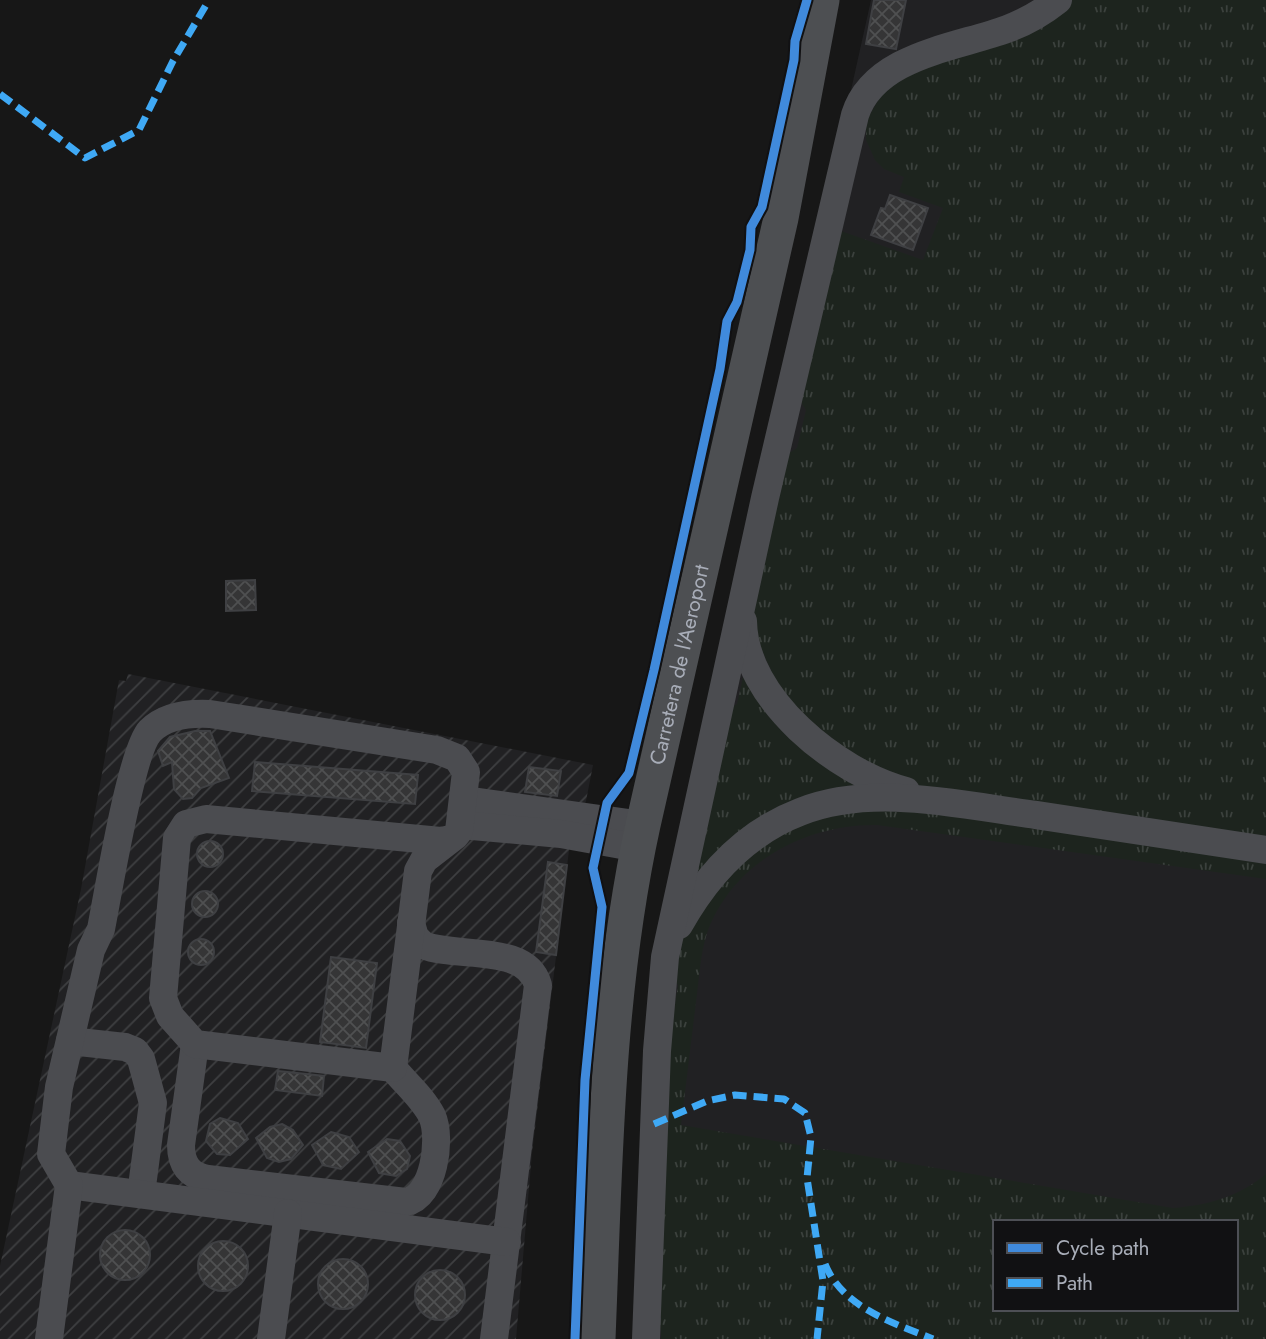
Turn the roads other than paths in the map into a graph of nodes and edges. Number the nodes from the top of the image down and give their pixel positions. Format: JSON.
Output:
{"nodes":[{"id":1,"x":822,"y":0,"type":"edge"},
{"id":2,"x":834,"y":0,"type":"edge"},
{"id":3,"x":1058,"y":0,"type":"edge"},
{"id":4,"x":781,"y":218,"type":"junction"},
{"id":5,"x":743,"y":610,"type":"junction"},
{"id":6,"x":949,"y":803,"type":"junction"},
{"id":7,"x":459,"y":821,"type":"junction"},
{"id":8,"x":641,"y":837,"type":"junction"},
{"id":9,"x":1266,"y":850,"type":"edge"},
{"id":10,"x":411,"y":923,"type":"junction"},
{"id":11,"x":665,"y":957,"type":"junction"},
{"id":12,"x":70,"y":1041,"type":"junction"},
{"id":13,"x":195,"y":1044,"type":"junction"},
{"id":14,"x":393,"y":1068,"type":"junction"},
{"id":15,"x":69,"y":1185,"type":"junction"},
{"id":16,"x":141,"y":1194,"type":"junction"},
{"id":17,"x":288,"y":1213,"type":"junction"},
{"id":18,"x":507,"y":1242,"type":"junction"},
{"id":19,"x":49,"y":1339,"type":"edge"},
{"id":20,"x":271,"y":1339,"type":"edge"},
{"id":21,"x":494,"y":1339,"type":"edge"},
{"id":22,"x":598,"y":1339,"type":"edge"},
{"id":23,"x":646,"y":1339,"type":"edge"}],
"edges":[{"from":1,"to":4,"type":"main road","name":"Carretera de l'Aeroport"},
{"from":2,"to":4,"type":"main road"},
{"from":3,"to":5,"type":"lane"},
{"from":4,"to":8,"type":"main road","name":"Carretera de l'Aeroport"},
{"from":5,"to":6,"type":"lane"},
{"from":5,"to":11,"type":"lane"},
{"from":6,"to":9,"type":"lane"},
{"from":6,"to":11,"type":"lane"},
{"from":7,"to":8,"type":"lane"},
{"from":7,"to":10,"type":"lane"},
{"from":7,"to":12,"type":"lane"},
{"from":7,"to":13,"type":"lane"},
{"from":8,"to":22,"type":"main road","name":"Carretera de l'Aeroport"},
{"from":10,"to":14,"type":"lane"},
{"from":10,"to":18,"type":"lane"},
{"from":11,"to":23,"type":"lane"},
{"from":12,"to":15,"type":"lane"},
{"from":12,"to":16,"type":"lane"},
{"from":13,"to":14,"type":"lane"},
{"from":13,"to":14,"type":"lane"},
{"from":15,"to":16,"type":"lane"},
{"from":15,"to":19,"type":"lane"},
{"from":16,"to":17,"type":"lane"},
{"from":17,"to":18,"type":"lane"},
{"from":17,"to":20,"type":"lane"},
{"from":18,"to":21,"type":"lane"}]}
